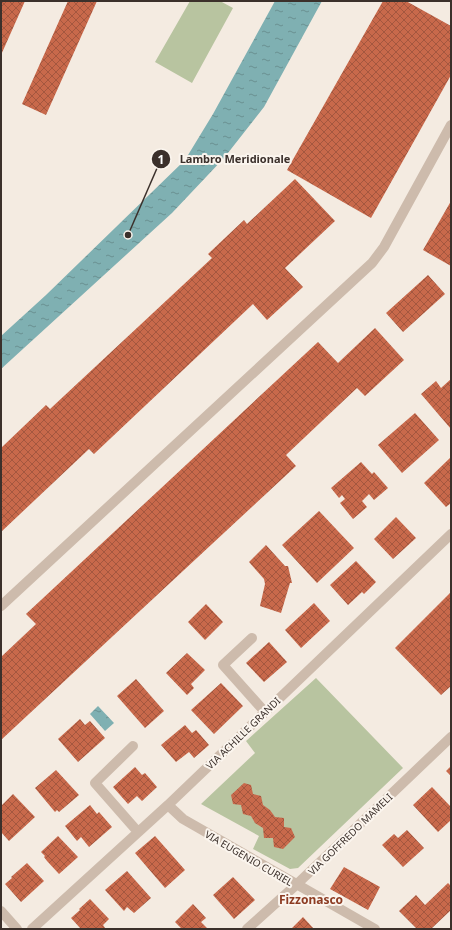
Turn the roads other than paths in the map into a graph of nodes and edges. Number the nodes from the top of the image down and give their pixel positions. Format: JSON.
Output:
{"nodes":[{"id":1,"x":451,"y":125,"type":"edge"},
{"id":2,"x":451,"y":534,"type":"edge"},
{"id":3,"x":1,"y":606,"type":"edge"},
{"id":4,"x":252,"y":638,"type":"dead end"},
{"id":5,"x":265,"y":712,"type":"junction"},
{"id":6,"x":451,"y":737,"type":"edge"},
{"id":7,"x":133,"y":746,"type":"dead end"},
{"id":8,"x":168,"y":805,"type":"junction"},
{"id":9,"x":138,"y":832,"type":"junction"},
{"id":10,"x":296,"y":885,"type":"junction"},
{"id":11,"x":1,"y":911,"type":"edge"},
{"id":12,"x":17,"y":929,"type":"edge"},
{"id":13,"x":32,"y":929,"type":"edge"},
{"id":14,"x":247,"y":929,"type":"edge"},
{"id":15,"x":375,"y":929,"type":"edge"}],
"edges":[{"from":1,"to":3,"type":"street"},
{"from":2,"to":5,"type":"street","name":"VIA ACHILLE GRANDI"},
{"from":4,"to":5,"type":"street"},
{"from":5,"to":8,"type":"street","name":"VIA ACHILLE GRANDI"},
{"from":6,"to":10,"type":"street","name":"VIA GOFFREDO MAMELI"},
{"from":7,"to":9,"type":"street"},
{"from":8,"to":9,"type":"street","name":"VIA ACHILLE GRANDI"},
{"from":8,"to":10,"type":"street","name":"VIA EUGENIO CURIEL"},
{"from":9,"to":13,"type":"street","name":"VIA ACHILLE GRANDI"},
{"from":10,"to":14,"type":"street","name":"VIA GOFFREDO MAMELI"},
{"from":10,"to":15,"type":"street","name":"VIA EUGENIO CURIEL"},
{"from":11,"to":12,"type":"street"}]}
